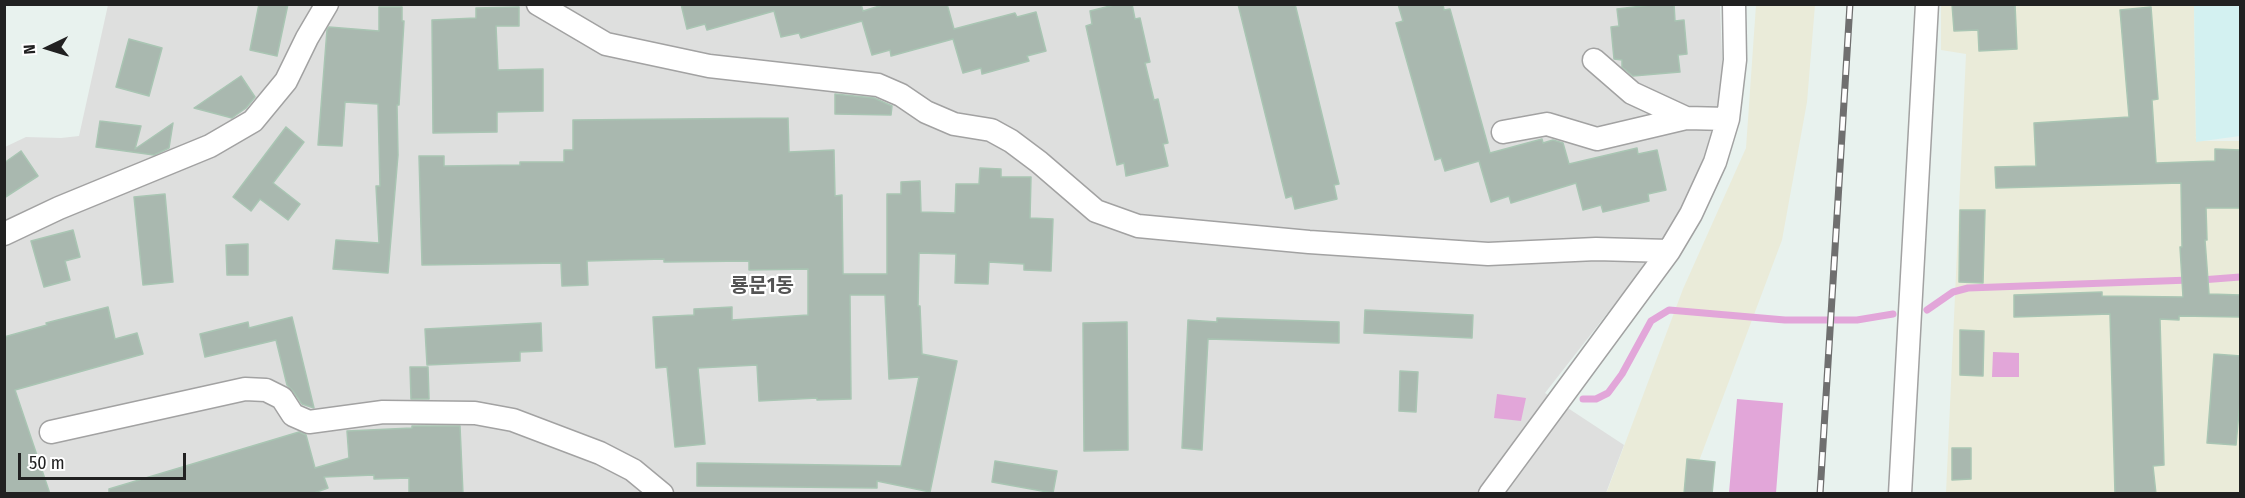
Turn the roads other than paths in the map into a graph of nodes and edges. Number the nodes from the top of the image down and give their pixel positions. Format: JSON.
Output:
{"nodes":[{"id":1,"x":327,"y":4,"type":"edge"},
{"id":2,"x":538,"y":4,"type":"edge"},
{"id":3,"x":1734,"y":4,"type":"edge"},
{"id":4,"x":1927,"y":4,"type":"edge"},
{"id":5,"x":1594,"y":60,"type":"dead end"},
{"id":6,"x":1686,"y":118,"type":"junction"},
{"id":7,"x":1728,"y":119,"type":"junction"},
{"id":8,"x":1503,"y":132,"type":"dead end"},
{"id":9,"x":4,"y":234,"type":"edge"},
{"id":10,"x":1669,"y":251,"type":"junction"},
{"id":11,"x":51,"y":432,"type":"dead end"},
{"id":12,"x":662,"y":494,"type":"edge"},
{"id":13,"x":1490,"y":494,"type":"edge"},
{"id":14,"x":1900,"y":494,"type":"edge"}],
"edges":[{"from":1,"to":9,"type":"street"},
{"from":2,"to":10,"type":"street"},
{"from":3,"to":7,"type":"street"},
{"from":4,"to":14,"type":"street"},
{"from":5,"to":6,"type":"street"},
{"from":6,"to":7,"type":"street"},
{"from":6,"to":8,"type":"street"},
{"from":7,"to":10,"type":"street"},
{"from":10,"to":13,"type":"street"},
{"from":11,"to":12,"type":"street"}]}
